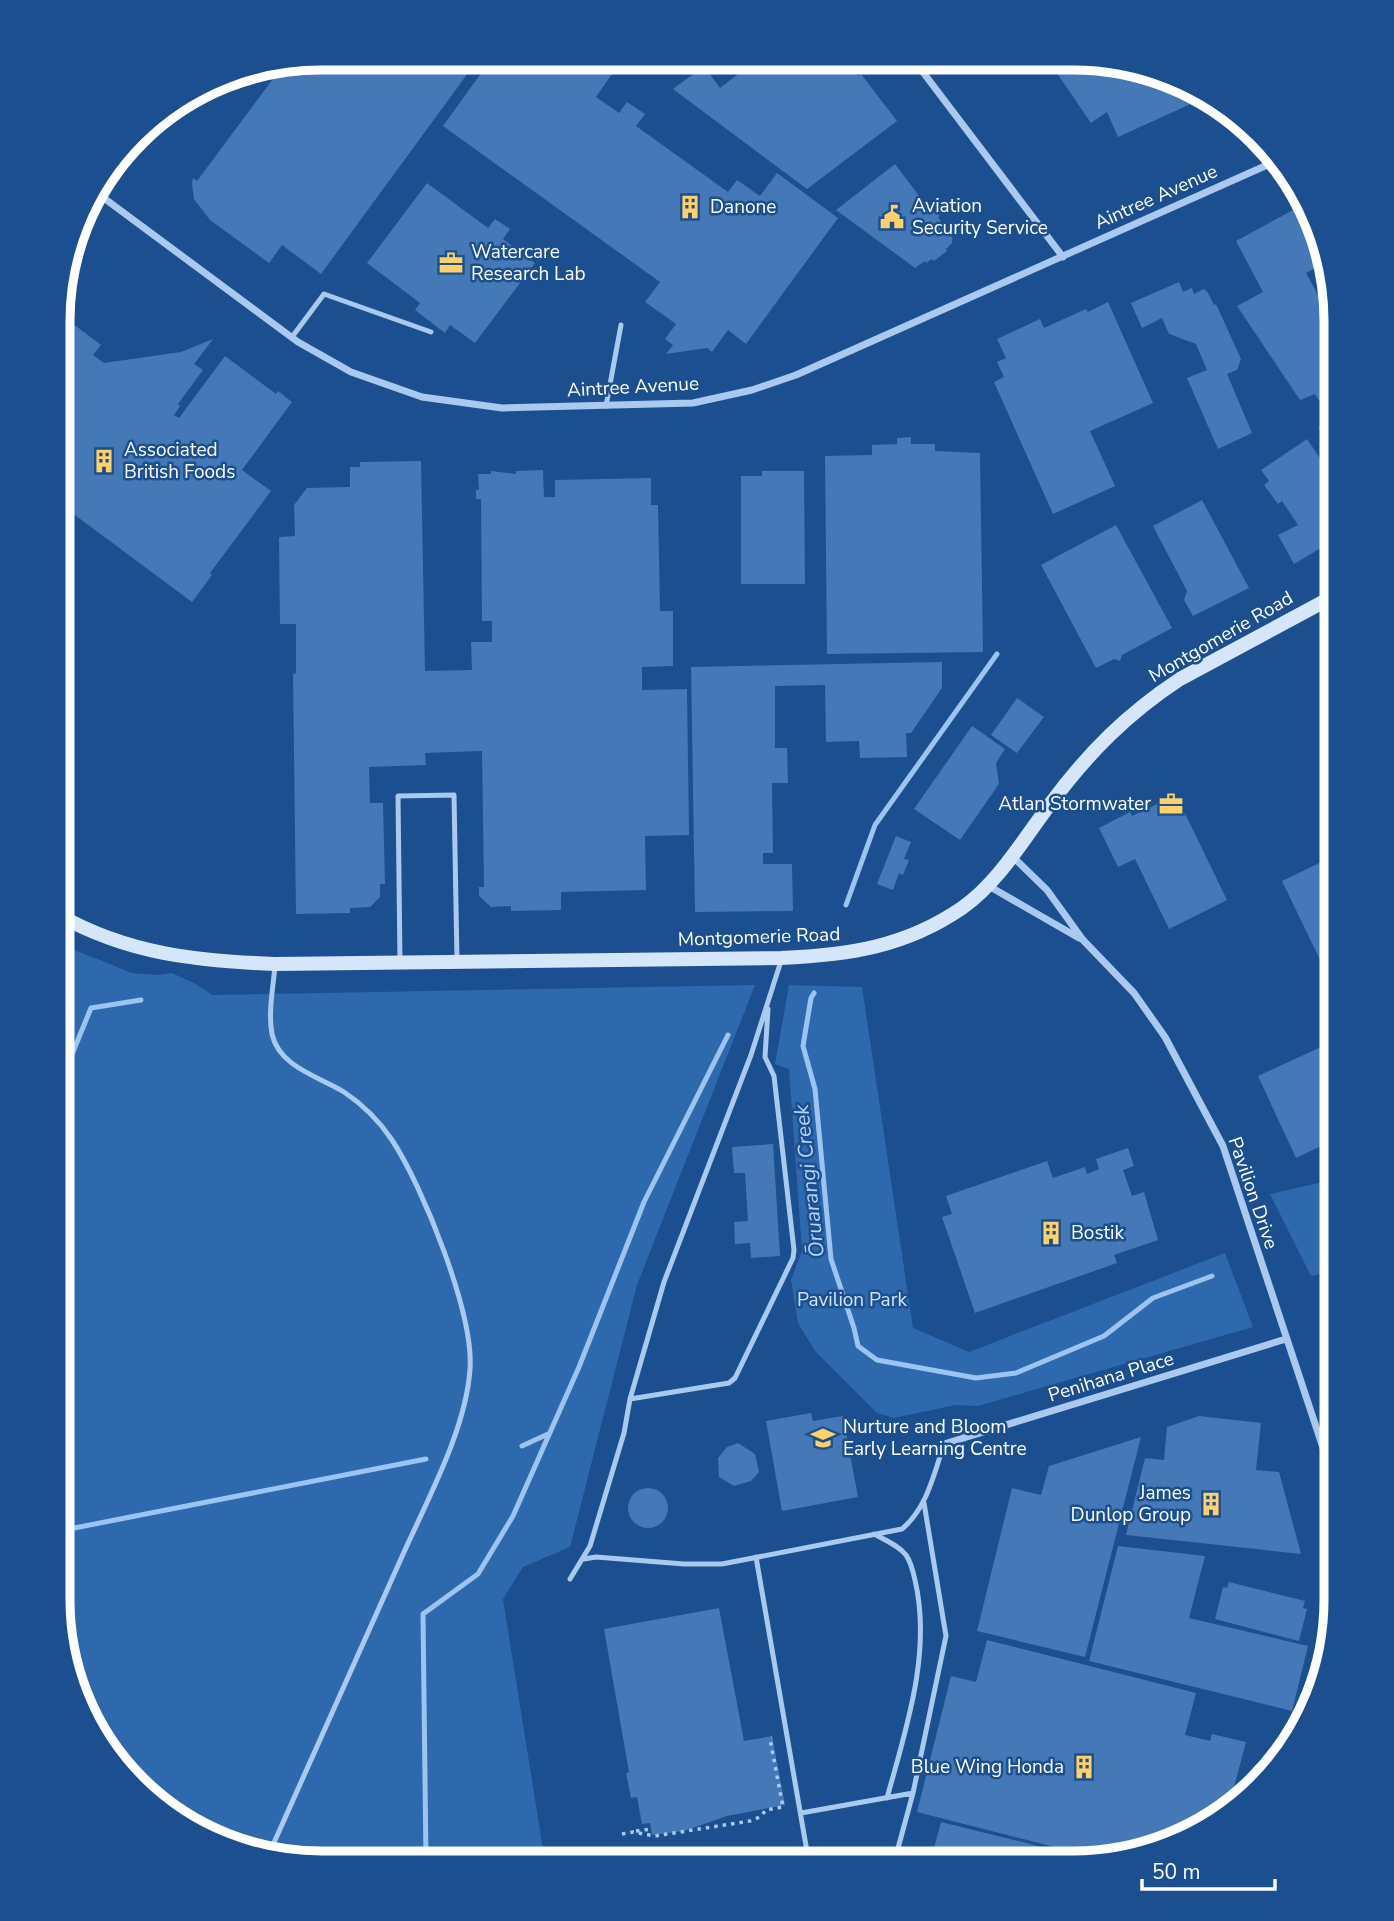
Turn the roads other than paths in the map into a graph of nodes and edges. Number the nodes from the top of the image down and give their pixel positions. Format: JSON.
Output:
{"nodes":[{"id":1,"x":921,"y":70,"type":"edge"},
{"id":2,"x":1269,"y":164,"type":"edge"},
{"id":3,"x":103,"y":197,"type":"edge"},
{"id":4,"x":1063,"y":257,"type":"junction"},
{"id":5,"x":621,"y":325,"type":"dead end"},
{"id":6,"x":431,"y":332,"type":"dead end"},
{"id":7,"x":292,"y":337,"type":"junction"},
{"id":8,"x":606,"y":406,"type":"junction"},
{"id":9,"x":1324,"y":601,"type":"edge"},
{"id":10,"x":1012,"y":856,"type":"junction"},
{"id":11,"x":987,"y":885,"type":"junction"},
{"id":12,"x":70,"y":920,"type":"edge"},
{"id":13,"x":1083,"y":940,"type":"junction"},
{"id":14,"x":781,"y":958,"type":"junction"},
{"id":15,"x":457,"y":961,"type":"junction"},
{"id":16,"x":400,"y":962,"type":"junction"},
{"id":17,"x":275,"y":964,"type":"junction"},
{"id":18,"x":768,"y":999,"type":"junction"},
{"id":19,"x":1286,"y":1339,"type":"junction"},
{"id":20,"x":630,"y":1399,"type":"junction"},
{"id":21,"x":944,"y":1444,"type":"joint"},
{"id":22,"x":1324,"y":1451,"type":"edge"},
{"id":23,"x":924,"y":1502,"type":"junction"},
{"id":24,"x":874,"y":1534,"type":"junction"},
{"id":25,"x":756,"y":1558,"type":"junction"},
{"id":26,"x":584,"y":1559,"type":"junction"},
{"id":27,"x":570,"y":1579,"type":"dead end"},
{"id":28,"x":913,"y":1793,"type":"junction"},
{"id":29,"x":887,"y":1798,"type":"junction"},
{"id":30,"x":801,"y":1813,"type":"junction"},
{"id":31,"x":272,"y":1846,"type":"edge"},
{"id":32,"x":806,"y":1851,"type":"edge"},
{"id":33,"x":897,"y":1851,"type":"edge"}],
"edges":[{"from":1,"to":4,"type":"street"},
{"from":2,"to":4,"type":"street","name":"Aintree Avenue"},
{"from":3,"to":7,"type":"street","name":"Aintree Avenue"},
{"from":4,"to":8,"type":"street","name":"Aintree Avenue"},
{"from":5,"to":8,"type":"lane"},
{"from":6,"to":7,"type":"lane"},
{"from":7,"to":8,"type":"street","name":"Aintree Avenue"},
{"from":9,"to":10,"type":"street","name":"Montgomerie Road"},
{"from":10,"to":11,"type":"street","name":"Montgomerie Road"},
{"from":10,"to":13,"type":"street","name":"Pavilion Drive"},
{"from":11,"to":13,"type":"street","name":"Pavilion Drive"},
{"from":11,"to":14,"type":"street","name":"Montgomerie Road"},
{"from":12,"to":17,"type":"street","name":"Montgomerie Road"},
{"from":13,"to":19,"type":"street","name":"Pavilion Drive"},
{"from":14,"to":15,"type":"street","name":"Montgomerie Road"},
{"from":14,"to":18,"type":"lane"},
{"from":15,"to":16,"type":"street","name":"Montgomerie Road"},
{"from":15,"to":16,"type":"lane"},
{"from":16,"to":17,"type":"street","name":"Montgomerie Road"},
{"from":17,"to":31,"type":"lane"},
{"from":18,"to":20,"type":"lane"},
{"from":18,"to":20,"type":"lane"},
{"from":19,"to":21,"type":"street","name":"Penihana Place"},
{"from":19,"to":22,"type":"street","name":"Pavilion Drive"},
{"from":20,"to":26,"type":"lane"},
{"from":21,"to":23,"type":"lane"},
{"from":23,"to":24,"type":"lane"},
{"from":23,"to":28,"type":"lane"},
{"from":24,"to":25,"type":"lane"},
{"from":24,"to":29,"type":"lane"},
{"from":25,"to":26,"type":"lane"},
{"from":25,"to":30,"type":"lane"},
{"from":26,"to":27,"type":"lane"},
{"from":28,"to":29,"type":"lane"},
{"from":28,"to":33,"type":"lane"},
{"from":29,"to":30,"type":"lane"},
{"from":30,"to":32,"type":"lane"}]}
